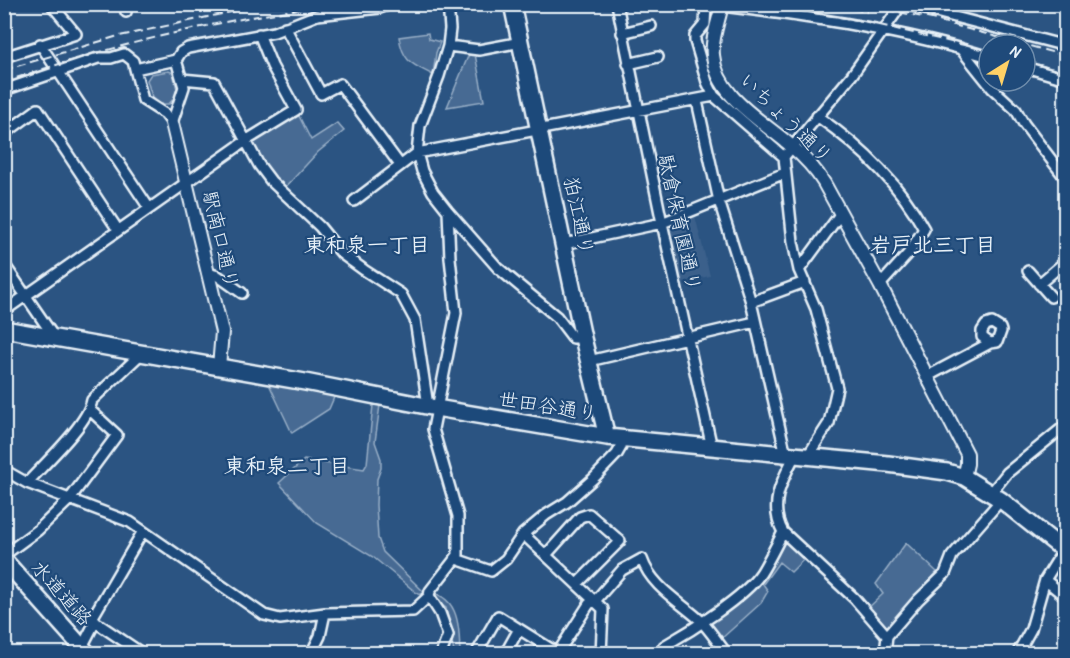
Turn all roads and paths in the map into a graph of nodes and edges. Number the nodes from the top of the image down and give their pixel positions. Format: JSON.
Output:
{"nodes":[{"id":1,"x":51,"y":4,"type":"edge"},
{"id":2,"x":391,"y":4,"type":"edge"},
{"id":3,"x":448,"y":4,"type":"edge"},
{"id":4,"x":512,"y":4,"type":"edge"},
{"id":5,"x":616,"y":4,"type":"edge"},
{"id":6,"x":699,"y":4,"type":"edge"},
{"id":7,"x":904,"y":4,"type":"edge"},
{"id":8,"x":722,"y":5,"type":"edge"},
{"id":9,"x":651,"y":26,"type":"dead end"},
{"id":10,"x":285,"y":27,"type":"junction"},
{"id":11,"x":884,"y":31,"type":"junction"},
{"id":12,"x":622,"y":33,"type":"junction"},
{"id":13,"x":1018,"y":33,"type":"edge"},
{"id":14,"x":259,"y":34,"type":"junction"},
{"id":15,"x":1037,"y":38,"type":"edge"},
{"id":16,"x":521,"y":42,"type":"junction"},
{"id":17,"x":40,"y":44,"type":"junction"},
{"id":18,"x":448,"y":46,"type":"junction"},
{"id":19,"x":1065,"y":46,"type":"edge"},
{"id":20,"x":960,"y":48,"type":"junction"},
{"id":21,"x":977,"y":53,"type":"edge"},
{"id":22,"x":4,"y":57,"type":"edge"},
{"id":23,"x":658,"y":57,"type":"dead end"},
{"id":24,"x":176,"y":60,"type":"junction"},
{"id":25,"x":628,"y":64,"type":"junction"},
{"id":26,"x":977,"y":65,"type":"edge"},
{"id":27,"x":135,"y":69,"type":"junction"},
{"id":28,"x":1037,"y":71,"type":"edge"},
{"id":29,"x":58,"y":72,"type":"junction"},
{"id":30,"x":182,"y":79,"type":"junction"},
{"id":31,"x":1065,"y":79,"type":"edge"},
{"id":32,"x":4,"y":90,"type":"edge"},
{"id":33,"x":1003,"y":93,"type":"edge"},
{"id":34,"x":714,"y":96,"type":"junction"},
{"id":35,"x":698,"y":101,"type":"junction"},
{"id":36,"x":178,"y":105,"type":"junction"},
{"id":37,"x":158,"y":109,"type":"junction"},
{"id":38,"x":639,"y":112,"type":"junction"},
{"id":39,"x":817,"y":116,"type":"junction"},
{"id":40,"x":172,"y":123,"type":"junction"},
{"id":41,"x":538,"y":130,"type":"junction"},
{"id":42,"x":4,"y":134,"type":"edge"},
{"id":43,"x":247,"y":140,"type":"junction"},
{"id":44,"x":788,"y":151,"type":"junction"},
{"id":45,"x":417,"y":153,"type":"junction"},
{"id":46,"x":400,"y":165,"type":"junction"},
{"id":47,"x":784,"y":173,"type":"junction"},
{"id":48,"x":1065,"y":179,"type":"edge"},
{"id":49,"x":187,"y":183,"type":"junction"},
{"id":50,"x":354,"y":201,"type":"dead end"},
{"id":51,"x":719,"y":201,"type":"junction"},
{"id":52,"x":149,"y":208,"type":"junction"},
{"id":53,"x":448,"y":211,"type":"junction"},
{"id":54,"x":841,"y":213,"type":"junction"},
{"id":55,"x":662,"y":223,"type":"junction"},
{"id":56,"x":118,"y":230,"type":"junction"},
{"id":57,"x":564,"y":244,"type":"junction"},
{"id":58,"x":1065,"y":261,"type":"edge"},
{"id":59,"x":4,"y":264,"type":"edge"},
{"id":60,"x":799,"y":270,"type":"junction"},
{"id":61,"x":1028,"y":271,"type":"dead end"},
{"id":62,"x":208,"y":273,"type":"junction"},
{"id":63,"x":805,"y":282,"type":"junction"},
{"id":64,"x":1039,"y":284,"type":"junction"},
{"id":65,"x":880,"y":285,"type":"junction"},
{"id":66,"x":242,"y":293,"type":"dead end"},
{"id":67,"x":25,"y":296,"type":"junction"},
{"id":68,"x":1051,"y":297,"type":"dead end"},
{"id":69,"x":751,"y":302,"type":"junction"},
{"id":70,"x":4,"y":310,"type":"edge"},
{"id":71,"x":754,"y":322,"type":"junction"},
{"id":72,"x":4,"y":329,"type":"edge"},
{"id":73,"x":687,"y":336,"type":"junction"},
{"id":74,"x":54,"y":337,"type":"junction"},
{"id":75,"x":583,"y":338,"type":"junction"},
{"id":76,"x":990,"y":343,"type":"dead end"},
{"id":77,"x":142,"y":353,"type":"junction"},
{"id":78,"x":589,"y":361,"type":"junction"},
{"id":79,"x":219,"y":367,"type":"junction"},
{"id":80,"x":926,"y":377,"type":"junction"},
{"id":81,"x":432,"y":407,"type":"junction"},
{"id":82,"x":90,"y":410,"type":"junction"},
{"id":83,"x":1065,"y":425,"type":"edge"},
{"id":84,"x":615,"y":438,"type":"junction"},
{"id":85,"x":712,"y":448,"type":"junction"},
{"id":86,"x":796,"y":455,"type":"junction"},
{"id":87,"x":4,"y":470,"type":"edge"},
{"id":88,"x":964,"y":477,"type":"junction"},
{"id":89,"x":27,"y":483,"type":"junction"},
{"id":90,"x":996,"y":497,"type":"junction"},
{"id":91,"x":69,"y":500,"type":"junction"},
{"id":92,"x":143,"y":531,"type":"junction"},
{"id":93,"x":783,"y":532,"type":"junction"},
{"id":94,"x":523,"y":534,"type":"junction"},
{"id":95,"x":1065,"y":550,"type":"edge"},
{"id":96,"x":4,"y":555,"type":"edge"},
{"id":97,"x":546,"y":555,"type":"junction"},
{"id":98,"x":456,"y":559,"type":"junction"},
{"id":99,"x":4,"y":560,"type":"edge"},
{"id":100,"x":1045,"y":580,"type":"junction"},
{"id":101,"x":577,"y":584,"type":"junction"},
{"id":102,"x":429,"y":596,"type":"junction"},
{"id":103,"x":1065,"y":597,"type":"edge"},
{"id":104,"x":595,"y":601,"type":"junction"},
{"id":105,"x":79,"y":611,"type":"dead end"},
{"id":106,"x":325,"y":613,"type":"junction"},
{"id":107,"x":93,"y":621,"type":"junction"},
{"id":108,"x":702,"y":622,"type":"junction"},
{"id":109,"x":519,"y":629,"type":"junction"},
{"id":110,"x":887,"y":636,"type":"junction"},
{"id":111,"x":83,"y":651,"type":"edge"},
{"id":112,"x":558,"y":653,"type":"edge"},
{"id":113,"x":143,"y":654,"type":"edge"},
{"id":114,"x":311,"y":654,"type":"edge"},
{"id":115,"x":441,"y":654,"type":"edge"},
{"id":116,"x":476,"y":654,"type":"edge"},
{"id":117,"x":505,"y":654,"type":"edge"},
{"id":118,"x":602,"y":654,"type":"edge"},
{"id":119,"x":668,"y":654,"type":"edge"},
{"id":120,"x":727,"y":654,"type":"edge"},
{"id":121,"x":885,"y":654,"type":"edge"},
{"id":122,"x":1017,"y":654,"type":"edge"}],
"edges":[{"from":1,"to":17,"type":"street"},
{"from":2,"to":10,"type":"street"},
{"from":3,"to":18,"type":"street"},
{"from":4,"to":16,"type":"main road","name":"狛江通り"},
{"from":5,"to":12,"type":"street","name":"駄倉保育園通り"},
{"from":6,"to":34,"type":"street"},
{"from":7,"to":11,"type":"street"},
{"from":7,"to":13,"type":"street"},
{"from":8,"to":11,"type":"street"},
{"from":8,"to":44,"type":"street","name":"いちょう通り"},
{"from":9,"to":12,"type":"street"},
{"from":10,"to":14,"type":"street"},
{"from":10,"to":46,"type":"street"},
{"from":11,"to":20,"type":"street"},
{"from":11,"to":39,"type":"street"},
{"from":12,"to":25,"type":"street","name":"駄倉保育園通り"},
{"from":14,"to":24,"type":"street"},
{"from":14,"to":43,"type":"street"},
{"from":15,"to":19,"type":"street"},
{"from":16,"to":18,"type":"street"},
{"from":16,"to":41,"type":"main road","name":"狛江通り"},
{"from":17,"to":22,"type":"street"},
{"from":17,"to":29,"type":"street"},
{"from":18,"to":45,"type":"street"},
{"from":20,"to":21,"type":"street"},
{"from":20,"to":26,"type":"street"},
{"from":23,"to":25,"type":"street"},
{"from":24,"to":27,"type":"street"},
{"from":24,"to":30,"type":"street"},
{"from":25,"to":38,"type":"street","name":"駄倉保育園通り"},
{"from":27,"to":29,"type":"street"},
{"from":27,"to":37,"type":"street"},
{"from":28,"to":31,"type":"street"},
{"from":29,"to":32,"type":"street"},
{"from":29,"to":52,"type":"street"},
{"from":30,"to":36,"type":"street"},
{"from":30,"to":43,"type":"street"},
{"from":33,"to":48,"type":"street"},
{"from":34,"to":35,"type":"street"},
{"from":34,"to":44,"type":"street"},
{"from":35,"to":38,"type":"street"},
{"from":35,"to":51,"type":"street"},
{"from":36,"to":37,"type":"street"},
{"from":36,"to":40,"type":"street"},
{"from":37,"to":40,"type":"street"},
{"from":38,"to":41,"type":"street"},
{"from":38,"to":55,"type":"street","name":"駄倉保育園通り"},
{"from":39,"to":44,"type":"street"},
{"from":39,"to":65,"type":"street"},
{"from":40,"to":49,"type":"street","name":"駅南口通り"},
{"from":41,"to":45,"type":"street"},
{"from":41,"to":57,"type":"main road","name":"狛江通り"},
{"from":42,"to":56,"type":"street"},
{"from":43,"to":49,"type":"street"},
{"from":43,"to":81,"type":"street"},
{"from":44,"to":47,"type":"street"},
{"from":44,"to":54,"type":"street","name":"いちょう通り"},
{"from":45,"to":46,"type":"street"},
{"from":45,"to":53,"type":"street"},
{"from":46,"to":50,"type":"street"},
{"from":47,"to":51,"type":"street"},
{"from":47,"to":60,"type":"street"},
{"from":49,"to":52,"type":"street"},
{"from":49,"to":62,"type":"street","name":"駅南口通り"},
{"from":51,"to":55,"type":"street"},
{"from":51,"to":69,"type":"street"},
{"from":52,"to":56,"type":"street"},
{"from":53,"to":75,"type":"street"},
{"from":53,"to":81,"type":"street"},
{"from":54,"to":60,"type":"street"},
{"from":54,"to":65,"type":"street","name":"いちょう通り"},
{"from":55,"to":57,"type":"street"},
{"from":55,"to":73,"type":"street","name":"駄倉保育園通り"},
{"from":56,"to":67,"type":"street"},
{"from":57,"to":75,"type":"main road","name":"狛江通り"},
{"from":58,"to":64,"type":"street"},
{"from":59,"to":67,"type":"street"},
{"from":60,"to":63,"type":"street"},
{"from":61,"to":64,"type":"street"},
{"from":62,"to":66,"type":"street"},
{"from":62,"to":79,"type":"street","name":"駅南口通り"},
{"from":63,"to":69,"type":"street"},
{"from":63,"to":86,"type":"street"},
{"from":64,"to":68,"type":"street"},
{"from":65,"to":80,"type":"street","name":"いちょう通り"},
{"from":67,"to":70,"type":"street"},
{"from":67,"to":74,"type":"street"},
{"from":69,"to":71,"type":"street"},
{"from":71,"to":73,"type":"street"},
{"from":71,"to":86,"type":"street"},
{"from":72,"to":74,"type":"main road","name":"世田谷通り"},
{"from":73,"to":78,"type":"street"},
{"from":73,"to":85,"type":"street","name":"駄倉保育園通り"},
{"from":74,"to":77,"type":"main road","name":"世田谷通り"},
{"from":75,"to":78,"type":"main road","name":"狛江通り"},
{"from":76,"to":80,"type":"street"},
{"from":77,"to":79,"type":"main road","name":"世田谷通り"},
{"from":77,"to":82,"type":"street"},
{"from":78,"to":84,"type":"main road","name":"狛江通り"},
{"from":79,"to":81,"type":"main road","name":"世田谷通り"},
{"from":80,"to":88,"type":"street","name":"いちょう通り"},
{"from":81,"to":84,"type":"main road","name":"世田谷通り"},
{"from":81,"to":98,"type":"street"},
{"from":82,"to":89,"type":"street"},
{"from":82,"to":91,"type":"street"},
{"from":83,"to":90,"type":"street"},
{"from":84,"to":85,"type":"main road","name":"世田谷通り"},
{"from":84,"to":94,"type":"street"},
{"from":85,"to":86,"type":"main road","name":"世田谷通り"},
{"from":86,"to":88,"type":"main road","name":"世田谷通り"},
{"from":86,"to":93,"type":"street"},
{"from":87,"to":89,"type":"street"},
{"from":88,"to":90,"type":"main road","name":"世田谷通り"},
{"from":89,"to":91,"type":"street"},
{"from":90,"to":95,"type":"main road","name":"世田谷通り"},
{"from":90,"to":110,"type":"street"},
{"from":91,"to":92,"type":"street"},
{"from":91,"to":96,"type":"street"},
{"from":92,"to":106,"type":"street"},
{"from":92,"to":107,"type":"street"},
{"from":93,"to":108,"type":"street"},
{"from":93,"to":110,"type":"street"},
{"from":94,"to":97,"type":"street"},
{"from":94,"to":98,"type":"street"},
{"from":95,"to":100,"type":"street"},
{"from":97,"to":101,"type":"street"},
{"from":97,"to":101,"type":"street"},
{"from":98,"to":102,"type":"street"},
{"from":99,"to":111,"type":"main road","name":"水道道路"},
{"from":100,"to":103,"type":"street"},
{"from":100,"to":122,"type":"street"},
{"from":101,"to":104,"type":"street"},
{"from":102,"to":106,"type":"street"},
{"from":102,"to":115,"type":"street"},
{"from":104,"to":108,"type":"street"},
{"from":104,"to":112,"type":"street"},
{"from":104,"to":118,"type":"street"},
{"from":105,"to":107,"type":"street"},
{"from":106,"to":114,"type":"street"},
{"from":107,"to":111,"type":"street"},
{"from":107,"to":113,"type":"street"},
{"from":108,"to":119,"type":"street"},
{"from":108,"to":120,"type":"street"},
{"from":109,"to":112,"type":"street"},
{"from":109,"to":116,"type":"street"},
{"from":109,"to":117,"type":"street"},
{"from":110,"to":121,"type":"street"}]}
